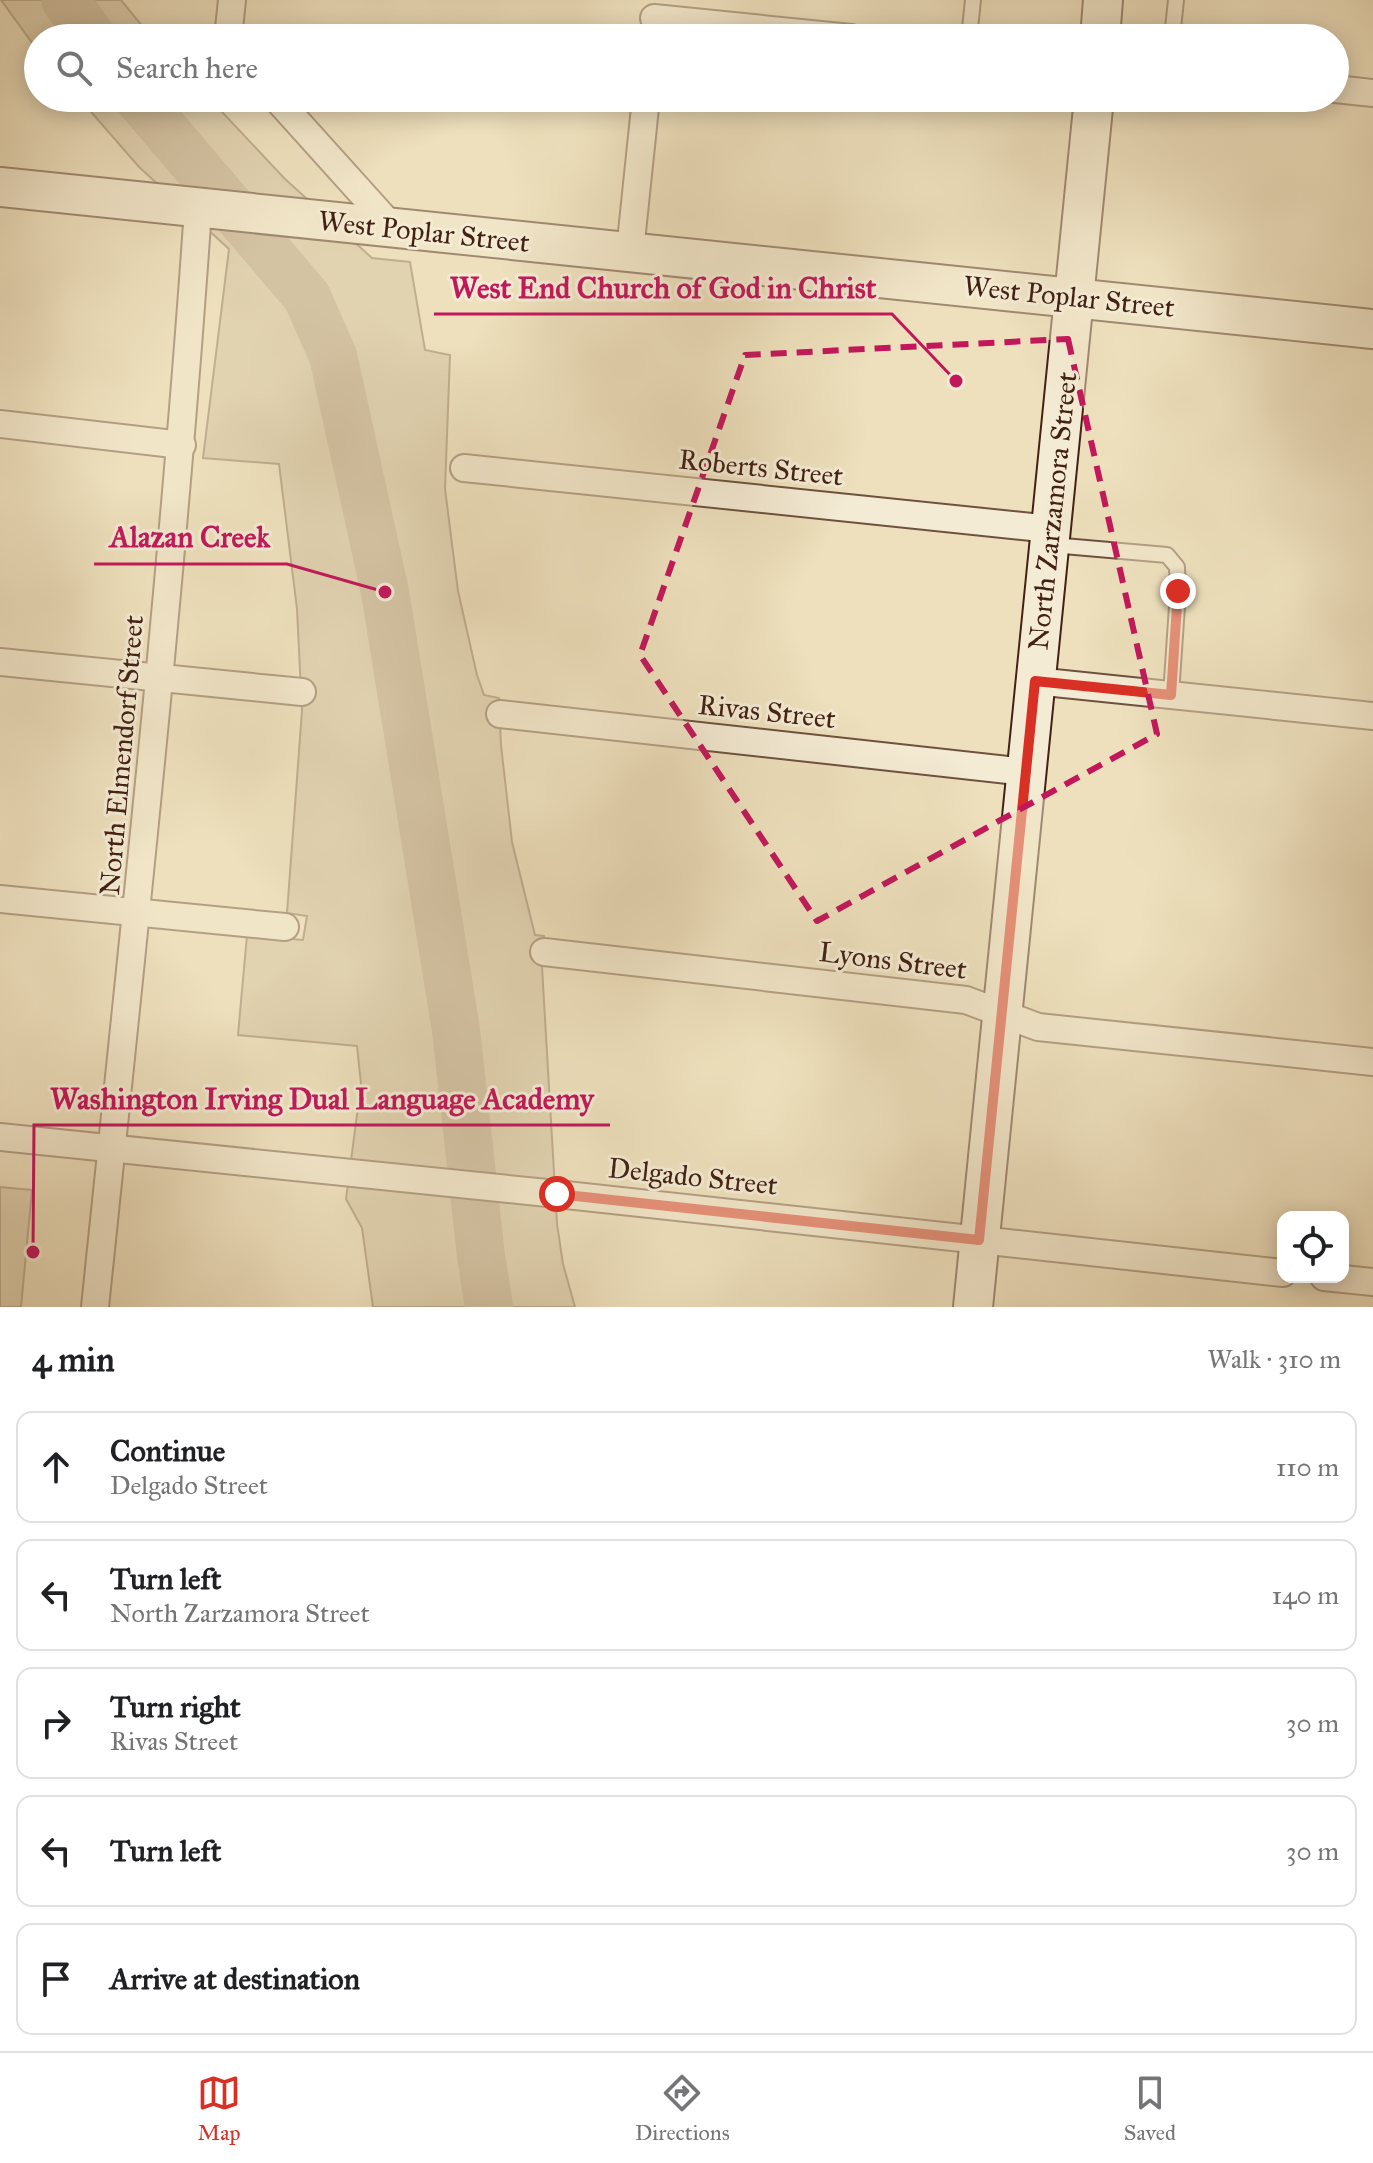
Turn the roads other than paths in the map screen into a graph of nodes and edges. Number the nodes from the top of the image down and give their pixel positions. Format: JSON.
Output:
{"nodes":[{"id":1,"x":232,"y":0,"type":"edge"},
{"id":2,"x":973,"y":0,"type":"edge"},
{"id":3,"x":1103,"y":0,"type":"edge"},
{"id":4,"x":1176,"y":0,"type":"edge"},
{"id":5,"x":654,"y":19,"type":"edge"},
{"id":6,"x":229,"y":24,"type":"edge"},
{"id":7,"x":706,"y":24,"type":"edge"},
{"id":8,"x":970,"y":24,"type":"edge"},
{"id":9,"x":1101,"y":24,"type":"edge"},
{"id":10,"x":1173,"y":24,"type":"edge"},
{"id":11,"x":1349,"y":90,"type":"edge"},
{"id":12,"x":1373,"y":93,"type":"edge"},
{"id":13,"x":289,"y":112,"type":"edge"},
{"id":14,"x":645,"y":112,"type":"edge"},
{"id":15,"x":1093,"y":112,"type":"edge"},
{"id":16,"x":0,"y":187,"type":"edge"},
{"id":17,"x":213,"y":210,"type":"junction"},
{"id":18,"x":393,"y":228,"type":"junction"},
{"id":19,"x":630,"y":251,"type":"junction"},
{"id":20,"x":1074,"y":296,"type":"junction"},
{"id":21,"x":1373,"y":329,"type":"edge"},
{"id":22,"x":0,"y":424,"type":"edge"},
{"id":23,"x":182,"y":445,"type":"junction"},
{"id":24,"x":464,"y":468,"type":"dead end"},
{"id":25,"x":1050,"y":537,"type":"junction"},
{"id":26,"x":0,"y":662,"type":"edge"},
{"id":27,"x":160,"y":678,"type":"junction"},
{"id":28,"x":1035,"y":681,"type":"junction"},
{"id":29,"x":302,"y":692,"type":"dead end"},
{"id":30,"x":1171,"y":695,"type":"junction"},
{"id":31,"x":500,"y":714,"type":"dead end"},
{"id":32,"x":1373,"y":716,"type":"edge"},
{"id":33,"x":1026,"y":772,"type":"junction"},
{"id":34,"x":0,"y":899,"type":"edge"},
{"id":35,"x":138,"y":914,"type":"junction"},
{"id":36,"x":285,"y":927,"type":"dead end"},
{"id":37,"x":544,"y":952,"type":"dead end"},
{"id":38,"x":1002,"y":1012,"type":"junction"},
{"id":39,"x":1373,"y":1062,"type":"edge"},
{"id":40,"x":0,"y":1137,"type":"edge"},
{"id":41,"x":112,"y":1148,"type":"junction"},
{"id":42,"x":979,"y":1240,"type":"junction"},
{"id":43,"x":1277,"y":1272,"type":"edge"},
{"id":44,"x":1349,"y":1280,"type":"edge"},
{"id":45,"x":1373,"y":1282,"type":"edge"},
{"id":46,"x":95,"y":1307,"type":"edge"},
{"id":47,"x":973,"y":1307,"type":"edge"}],
"edges":[{"from":1,"to":6,"type":"street"},
{"from":2,"to":8,"type":"lane"},
{"from":3,"to":9,"type":"street"},
{"from":4,"to":10,"type":"lane"},
{"from":5,"to":7,"type":"street"},
{"from":11,"to":12,"type":"street"},
{"from":13,"to":18,"type":"street"},
{"from":14,"to":19,"type":"street"},
{"from":15,"to":20,"type":"street","name":"North Zarzamora Street"},
{"from":16,"to":17,"type":"street","name":"West Poplar Street"},
{"from":17,"to":18,"type":"street","name":"West Poplar Street"},
{"from":17,"to":23,"type":"street","name":"North Elmendorf Street"},
{"from":18,"to":19,"type":"street","name":"West Poplar Street"},
{"from":19,"to":20,"type":"street","name":"West Poplar Street"},
{"from":20,"to":21,"type":"street","name":"West Poplar Street"},
{"from":20,"to":25,"type":"street","name":"North Zarzamora Street"},
{"from":22,"to":23,"type":"street"},
{"from":23,"to":27,"type":"street","name":"North Elmendorf Street"},
{"from":24,"to":25,"type":"street","name":"Roberts Street"},
{"from":25,"to":28,"type":"street","name":"North Zarzamora Street"},
{"from":25,"to":30,"type":"lane"},
{"from":26,"to":27,"type":"street"},
{"from":27,"to":29,"type":"street"},
{"from":27,"to":35,"type":"street","name":"North Elmendorf Street"},
{"from":28,"to":30,"type":"street"},
{"from":28,"to":33,"type":"street","name":"North Zarzamora Street"},
{"from":30,"to":32,"type":"street"},
{"from":31,"to":33,"type":"street","name":"Rivas Street"},
{"from":33,"to":38,"type":"street","name":"North Zarzamora Street"},
{"from":34,"to":35,"type":"street"},
{"from":35,"to":36,"type":"street"},
{"from":35,"to":41,"type":"street","name":"North Elmendorf Street"},
{"from":37,"to":38,"type":"street","name":"Lyons Street"},
{"from":38,"to":39,"type":"street","name":"Lyons Street"},
{"from":38,"to":42,"type":"street","name":"North Zarzamora Street"},
{"from":40,"to":41,"type":"street","name":"Delgado Street"},
{"from":41,"to":42,"type":"street","name":"Delgado Street"},
{"from":41,"to":46,"type":"street","name":"North Elmendorf Street"},
{"from":42,"to":43,"type":"street","name":"Delgado Street"},
{"from":42,"to":47,"type":"street","name":"North Zarzamora Street"},
{"from":44,"to":45,"type":"street"}]}
